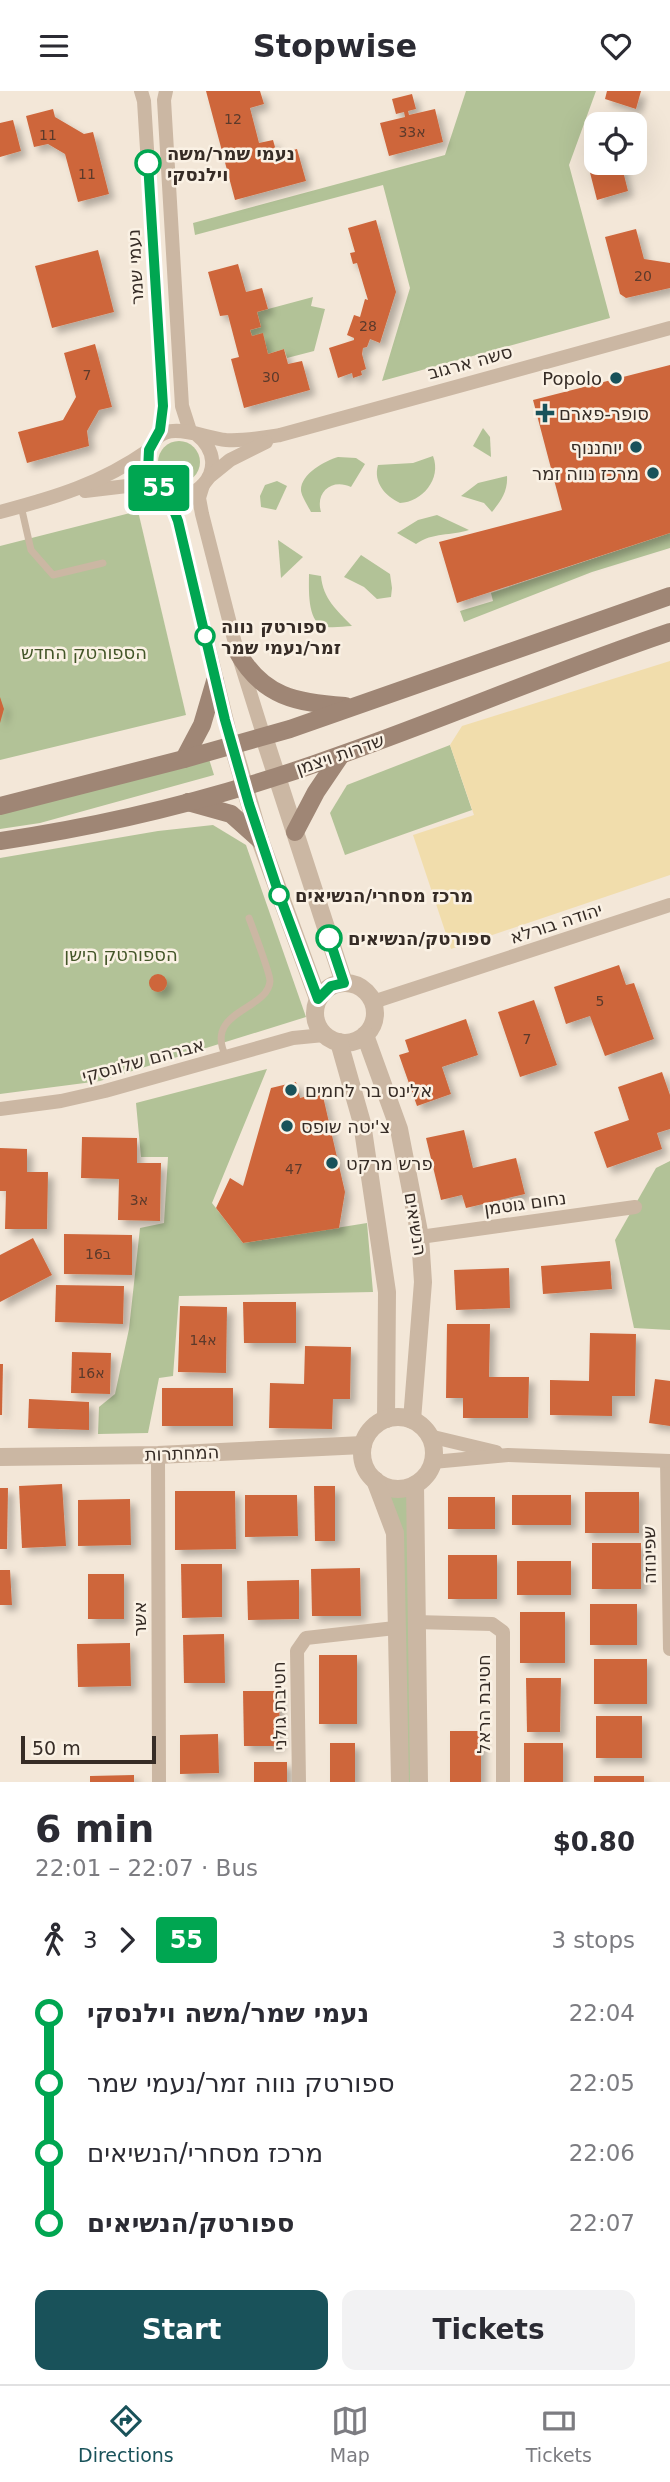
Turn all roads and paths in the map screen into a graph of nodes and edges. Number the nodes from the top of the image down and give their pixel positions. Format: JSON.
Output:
{"nodes":[{"id":1,"x":141,"y":91,"type":"edge"},
{"id":2,"x":166,"y":91,"type":"edge"},
{"id":3,"x":670,"y":328,"type":"edge"},
{"id":4,"x":193,"y":433,"type":"junction"},
{"id":5,"x":280,"y":435,"type":"junction"},
{"id":6,"x":152,"y":445,"type":"junction"},
{"id":7,"x":206,"y":481,"type":"junction"},
{"id":8,"x":163,"y":490,"type":"junction"},
{"id":9,"x":76,"y":491,"type":"junction"},
{"id":10,"x":20,"y":506,"type":"junction"},
{"id":11,"x":0,"y":512,"type":"edge"},
{"id":12,"x":103,"y":562,"type":"dead end"},
{"id":13,"x":670,"y":596,"type":"edge"},
{"id":14,"x":670,"y":632,"type":"edge"},
{"id":15,"x":237,"y":651,"type":"junction"},
{"id":16,"x":215,"y":681,"type":"junction"},
{"id":17,"x":352,"y":706,"type":"junction"},
{"id":18,"x":264,"y":737,"type":"junction"},
{"id":19,"x":233,"y":746,"type":"junction"},
{"id":20,"x":341,"y":755,"type":"junction"},
{"id":21,"x":184,"y":759,"type":"junction"},
{"id":22,"x":277,"y":776,"type":"junction"},
{"id":23,"x":245,"y":785,"type":"junction"},
{"id":24,"x":188,"y":802,"type":"junction"},
{"id":25,"x":0,"y":806,"type":"edge"},
{"id":26,"x":295,"y":832,"type":"junction"},
{"id":27,"x":260,"y":840,"type":"junction"},
{"id":28,"x":0,"y":841,"type":"edge"},
{"id":29,"x":670,"y":905,"type":"edge"},
{"id":30,"x":249,"y":918,"type":"dead end"},
{"id":31,"x":344,"y":983,"type":"junction"},
{"id":32,"x":318,"y":999,"type":"junction"},
{"id":33,"x":373,"y":1002,"type":"junction"},
{"id":34,"x":326,"y":1033,"type":"junction"},
{"id":35,"x":365,"y":1035,"type":"junction"},
{"id":36,"x":226,"y":1058,"type":"junction"},
{"id":37,"x":0,"y":1109,"type":"edge"},
{"id":38,"x":635,"y":1207,"type":"dead end"},
{"id":39,"x":420,"y":1237,"type":"junction"},
{"id":40,"x":386,"y":1419,"type":"junction"},
{"id":41,"x":412,"y":1420,"type":"junction"},
{"id":42,"x":429,"y":1436,"type":"junction"},
{"id":43,"x":363,"y":1445,"type":"junction"},
{"id":44,"x":158,"y":1455,"type":"junction"},
{"id":45,"x":508,"y":1455,"type":"junction"},
{"id":46,"x":0,"y":1457,"type":"edge"},
{"id":47,"x":669,"y":1461,"type":"edge"},
{"id":48,"x":433,"y":1462,"type":"junction"},
{"id":49,"x":375,"y":1481,"type":"junction"},
{"id":50,"x":415,"y":1485,"type":"junction"},
{"id":51,"x":415,"y":1622,"type":"junction"},
{"id":52,"x":396,"y":1628,"type":"junction"},
{"id":53,"x":670,"y":1649,"type":"edge"},
{"id":54,"x":159,"y":1782,"type":"edge"},
{"id":55,"x":299,"y":1782,"type":"edge"},
{"id":56,"x":400,"y":1782,"type":"edge"},
{"id":57,"x":419,"y":1782,"type":"edge"},
{"id":58,"x":503,"y":1782,"type":"edge"}],
"edges":[{"from":1,"to":6,"type":"street","name":"נעמי שמר"},
{"from":2,"to":4,"type":"street"},
{"from":3,"to":5,"type":"street","name":"סשה ארגוב"},
{"from":4,"to":5,"type":"street","name":"סשה ארגוב"},
{"from":4,"to":6,"type":"street"},
{"from":4,"to":7,"type":"street"},
{"from":5,"to":7,"type":"street","name":"סשה ארגוב"},
{"from":6,"to":8,"type":"street"},
{"from":6,"to":9,"type":"street"},
{"from":7,"to":8,"type":"street"},
{"from":7,"to":15,"type":"street"},
{"from":8,"to":9,"type":"street"},
{"from":8,"to":16,"type":"street"},
{"from":9,"to":10,"type":"street"},
{"from":10,"to":11,"type":"street"},
{"from":10,"to":12,"type":"lane"},
{"from":13,"to":17,"type":"main road"},
{"from":14,"to":20,"type":"main road","name":"שדרות ויצמן"},
{"from":15,"to":17,"type":"main road"},
{"from":15,"to":18,"type":"street"},
{"from":16,"to":19,"type":"street"},
{"from":16,"to":21,"type":"main road"},
{"from":17,"to":18,"type":"main road"},
{"from":18,"to":19,"type":"main road"},
{"from":18,"to":22,"type":"street"},
{"from":19,"to":21,"type":"main road"},
{"from":19,"to":23,"type":"street"},
{"from":20,"to":22,"type":"main road","name":"שדרות ויצמן"},
{"from":20,"to":26,"type":"main road"},
{"from":21,"to":25,"type":"main road"},
{"from":22,"to":23,"type":"main road","name":"שדרות ויצמן"},
{"from":22,"to":26,"type":"street"},
{"from":23,"to":24,"type":"main road","name":"שדרות ויצמן"},
{"from":23,"to":27,"type":"street"},
{"from":24,"to":27,"type":"main road"},
{"from":24,"to":28,"type":"main road","name":"שדרות ויצמן"},
{"from":26,"to":31,"type":"street"},
{"from":27,"to":32,"type":"street"},
{"from":29,"to":33,"type":"street","name":"יהודה בורלא"},
{"from":30,"to":36,"type":"lane"},
{"from":31,"to":32,"type":"street"},
{"from":31,"to":33,"type":"street"},
{"from":32,"to":34,"type":"street"},
{"from":33,"to":35,"type":"street"},
{"from":34,"to":35,"type":"street"},
{"from":34,"to":36,"type":"street","name":"אברהם שלונסקי"},
{"from":34,"to":40,"type":"street"},
{"from":35,"to":39,"type":"street","name":"הנשיאים"},
{"from":36,"to":37,"type":"street","name":"אברהם שלונסקי"},
{"from":38,"to":39,"type":"street","name":"נחום גוטמן"},
{"from":39,"to":41,"type":"street","name":"הנשיאים"},
{"from":40,"to":41,"type":"street"},
{"from":40,"to":43,"type":"street"},
{"from":41,"to":42,"type":"street"},
{"from":42,"to":45,"type":"street"},
{"from":42,"to":48,"type":"street"},
{"from":43,"to":44,"type":"street","name":"המחתרות"},
{"from":43,"to":49,"type":"street"},
{"from":44,"to":46,"type":"street","name":"המחתרות"},
{"from":44,"to":54,"type":"street","name":"אשר"},
{"from":45,"to":47,"type":"street"},
{"from":45,"to":48,"type":"street"},
{"from":47,"to":53,"type":"street","name":"שפינוזה"},
{"from":48,"to":50,"type":"street"},
{"from":49,"to":50,"type":"street"},
{"from":49,"to":52,"type":"street"},
{"from":50,"to":51,"type":"street"},
{"from":51,"to":57,"type":"street"},
{"from":51,"to":58,"type":"street","name":"חטיבת הראל"},
{"from":52,"to":55,"type":"street","name":"חטיבת גולני"},
{"from":52,"to":56,"type":"street"}]}
